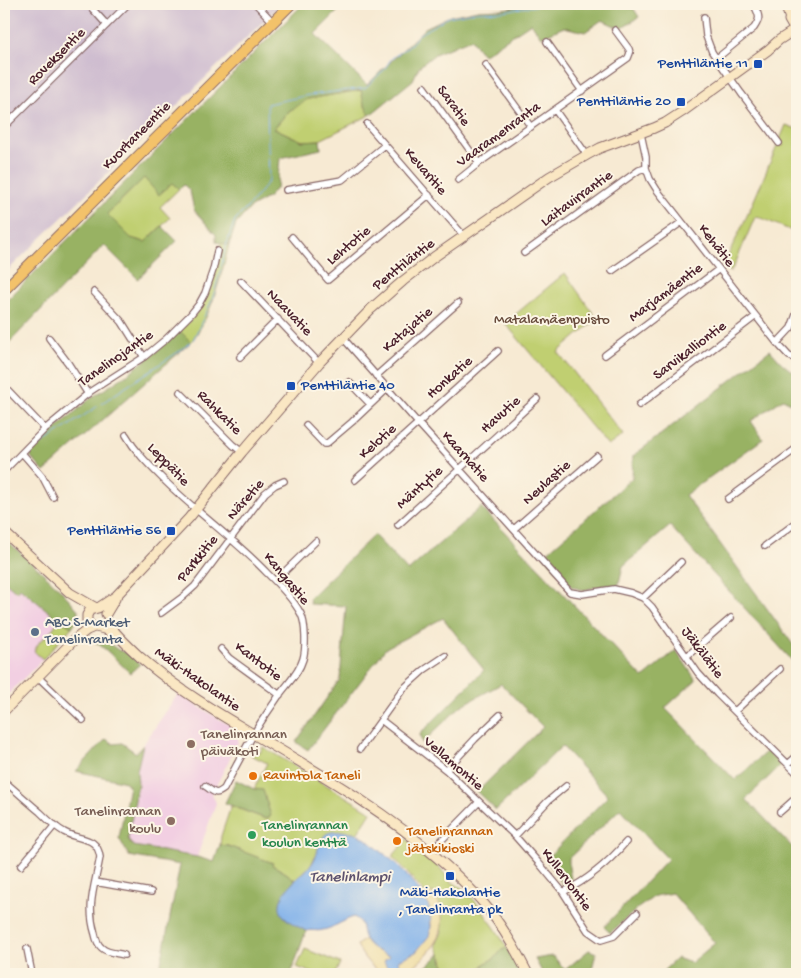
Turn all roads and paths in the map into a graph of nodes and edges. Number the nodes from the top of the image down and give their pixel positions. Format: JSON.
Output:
{"nodes":[{"id":1,"x":88,"y":4,"type":"edge"},
{"id":2,"x":128,"y":4,"type":"edge"},
{"id":3,"x":256,"y":4,"type":"edge"},
{"id":4,"x":291,"y":4,"type":"edge"},
{"id":5,"x":782,"y":4,"type":"edge"},
{"id":6,"x":791,"y":4,"type":"edge"},
{"id":7,"x":755,"y":7,"type":"dead end"},
{"id":8,"x":797,"y":8,"type":"edge"},
{"id":9,"x":704,"y":17,"type":"dead end"},
{"id":10,"x":789,"y":18,"type":"junction"},
{"id":11,"x":273,"y":22,"type":"junction"},
{"id":12,"x":107,"y":25,"type":"junction"},
{"id":13,"x":615,"y":30,"type":"dead end"},
{"id":14,"x":797,"y":30,"type":"edge"},
{"id":15,"x":779,"y":40,"type":"junction"},
{"id":16,"x":547,"y":42,"type":"dead end"},
{"id":17,"x":716,"y":59,"type":"junction"},
{"id":18,"x":486,"y":65,"type":"dead end"},
{"id":19,"x":729,"y":77,"type":"junction"},
{"id":20,"x":424,"y":87,"type":"dead end"},
{"id":21,"x":582,"y":91,"type":"junction"},
{"id":22,"x":555,"y":110,"type":"junction"},
{"id":23,"x":368,"y":124,"type":"dead end"},
{"id":24,"x":4,"y":127,"type":"edge"},
{"id":25,"x":531,"y":127,"type":"junction"},
{"id":26,"x":641,"y":134,"type":"junction"},
{"id":27,"x":779,"y":143,"type":"dead end"},
{"id":28,"x":385,"y":145,"type":"junction"},
{"id":29,"x":587,"y":155,"type":"junction"},
{"id":30,"x":479,"y":163,"type":"junction"},
{"id":31,"x":646,"y":168,"type":"junction"},
{"id":32,"x":458,"y":180,"type":"dead end"},
{"id":33,"x":286,"y":190,"type":"dead end"},
{"id":34,"x":429,"y":195,"type":"junction"},
{"id":35,"x":682,"y":222,"type":"junction"},
{"id":36,"x":464,"y":236,"type":"junction"},
{"id":37,"x":292,"y":237,"type":"dead end"},
{"id":38,"x":217,"y":252,"type":"dead end"},
{"id":39,"x":524,"y":253,"type":"dead end"},
{"id":40,"x":719,"y":269,"type":"junction"},
{"id":41,"x":612,"y":271,"type":"dead end"},
{"id":42,"x":241,"y":281,"type":"dead end"},
{"id":43,"x":4,"y":290,"type":"edge"},
{"id":44,"x":94,"y":292,"type":"dead end"},
{"id":45,"x":458,"y":304,"type":"dead end"},
{"id":46,"x":797,"y":312,"type":"edge"},
{"id":47,"x":756,"y":316,"type":"junction"},
{"id":48,"x":278,"y":319,"type":"junction"},
{"id":49,"x":49,"y":338,"type":"dead end"},
{"id":50,"x":343,"y":338,"type":"junction"},
{"id":51,"x":777,"y":343,"type":"junction"},
{"id":52,"x":498,"y":351,"type":"dead end"},
{"id":53,"x":605,"y":355,"type":"dead end"},
{"id":54,"x":144,"y":357,"type":"junction"},
{"id":55,"x":240,"y":357,"type":"dead end"},
{"id":56,"x":797,"y":360,"type":"edge"},
{"id":57,"x":319,"y":363,"type":"junction"},
{"id":58,"x":376,"y":376,"type":"junction"},
{"id":59,"x":349,"y":382,"type":"dead end"},
{"id":60,"x":4,"y":386,"type":"edge"},
{"id":61,"x":388,"y":388,"type":"junction"},
{"id":62,"x":797,"y":390,"type":"edge"},
{"id":63,"x":180,"y":392,"type":"dead end"},
{"id":64,"x":88,"y":394,"type":"junction"},
{"id":65,"x":537,"y":399,"type":"dead end"},
{"id":66,"x":797,"y":402,"type":"edge"},
{"id":67,"x":370,"y":404,"type":"junction"},
{"id":68,"x":639,"y":406,"type":"dead end"},
{"id":69,"x":418,"y":423,"type":"junction"},
{"id":70,"x":306,"y":425,"type":"dead end"},
{"id":71,"x":44,"y":430,"type":"junction"},
{"id":72,"x":126,"y":435,"type":"dead end"},
{"id":73,"x":797,"y":448,"type":"edge"},
{"id":74,"x":242,"y":452,"type":"junction"},
{"id":75,"x":22,"y":453,"type":"junction"},
{"id":76,"x":597,"y":456,"type":"dead end"},
{"id":77,"x":459,"y":469,"type":"junction"},
{"id":78,"x":4,"y":471,"type":"edge"},
{"id":79,"x":355,"y":480,"type":"dead end"},
{"id":80,"x":284,"y":481,"type":"dead end"},
{"id":81,"x":53,"y":497,"type":"dead end"},
{"id":82,"x":728,"y":499,"type":"dead end"},
{"id":83,"x":196,"y":510,"type":"junction"},
{"id":84,"x":797,"y":522,"type":"edge"},
{"id":85,"x":398,"y":524,"type":"dead end"},
{"id":86,"x":514,"y":529,"type":"junction"},
{"id":87,"x":4,"y":532,"type":"edge"},
{"id":88,"x":230,"y":539,"type":"junction"},
{"id":89,"x":316,"y":542,"type":"dead end"},
{"id":90,"x":765,"y":546,"type":"dead end"},
{"id":91,"x":681,"y":562,"type":"dead end"},
{"id":92,"x":275,"y":581,"type":"junction"},
{"id":93,"x":70,"y":593,"type":"junction"},
{"id":94,"x":116,"y":596,"type":"junction"},
{"id":95,"x":643,"y":598,"type":"junction"},
{"id":96,"x":97,"y":608,"type":"junction"},
{"id":97,"x":161,"y":613,"type":"dead end"},
{"id":98,"x":87,"y":616,"type":"junction"},
{"id":99,"x":107,"y":618,"type":"junction"},
{"id":100,"x":731,"y":618,"type":"dead end"},
{"id":101,"x":96,"y":628,"type":"junction"},
{"id":102,"x":119,"y":638,"type":"junction"},
{"id":103,"x":74,"y":640,"type":"junction"},
{"id":104,"x":221,"y":649,"type":"dead end"},
{"id":105,"x":445,"y":656,"type":"dead end"},
{"id":106,"x":687,"y":656,"type":"junction"},
{"id":107,"x":780,"y":670,"type":"dead end"},
{"id":108,"x":38,"y":677,"type":"junction"},
{"id":109,"x":280,"y":695,"type":"junction"},
{"id":110,"x":4,"y":709,"type":"edge"},
{"id":111,"x":735,"y":712,"type":"junction"},
{"id":112,"x":500,"y":715,"type":"dead end"},
{"id":113,"x":83,"y":720,"type":"dead end"},
{"id":114,"x":381,"y":720,"type":"junction"},
{"id":115,"x":253,"y":734,"type":"junction"},
{"id":116,"x":360,"y":750,"type":"dead end"},
{"id":117,"x":797,"y":756,"type":"edge"},
{"id":118,"x":788,"y":764,"type":"junction"},
{"id":119,"x":446,"y":770,"type":"junction"},
{"id":120,"x":797,"y":773,"type":"edge"},
{"id":121,"x":4,"y":780,"type":"edge"},
{"id":122,"x":205,"y":786,"type":"dead end"},
{"id":123,"x":566,"y":786,"type":"dead end"},
{"id":124,"x":797,"y":797,"type":"edge"},
{"id":125,"x":479,"y":802,"type":"junction"},
{"id":126,"x":780,"y":812,"type":"dead end"},
{"id":127,"x":54,"y":825,"type":"junction"},
{"id":128,"x":515,"y":836,"type":"junction"},
{"id":129,"x":626,"y":842,"type":"dead end"},
{"id":130,"x":431,"y":851,"type":"junction"},
{"id":131,"x":21,"y":866,"type":"dead end"},
{"id":132,"x":95,"y":882,"type":"junction"},
{"id":133,"x":151,"y":892,"type":"dead end"},
{"id":134,"x":563,"y":892,"type":"junction"},
{"id":135,"x":637,"y":913,"type":"dead end"},
{"id":136,"x":27,"y":949,"type":"dead end"},
{"id":137,"x":124,"y":954,"type":"dead end"},
{"id":138,"x":32,"y":974,"type":"edge"},
{"id":139,"x":526,"y":974,"type":"edge"}],
"edges":[{"from":1,"to":12,"type":"street"},
{"from":2,"to":12,"type":"street","name":"Roveksentie"},
{"from":3,"to":11,"type":"street"},
{"from":4,"to":11,"type":"highway","name":"Kuortaneentie"},
{"from":5,"to":10,"type":"street"},
{"from":6,"to":8,"type":"street"},
{"from":7,"to":17,"type":"street"},
{"from":8,"to":10,"type":"street","name":"Penttiläntie"},
{"from":9,"to":17,"type":"street"},
{"from":10,"to":14,"type":"street"},
{"from":10,"to":15,"type":"street","name":"Penttiläntie"},
{"from":11,"to":43,"type":"highway","name":"Kuortaneentie"},
{"from":12,"to":24,"type":"street","name":"Roveksentie"},
{"from":13,"to":21,"type":"street","name":"Vaaramenranta"},
{"from":14,"to":15,"type":"street","name":"Penttiläntie"},
{"from":15,"to":19,"type":"street","name":"Penttiläntie"},
{"from":16,"to":21,"type":"street"},
{"from":17,"to":19,"type":"street"},
{"from":18,"to":25,"type":"street"},
{"from":19,"to":26,"type":"street","name":"Penttiläntie"},
{"from":19,"to":27,"type":"street"},
{"from":20,"to":30,"type":"street","name":"Saratie"},
{"from":21,"to":22,"type":"street","name":"Vaaramenranta"},
{"from":22,"to":25,"type":"street","name":"Vaaramenranta"},
{"from":22,"to":29,"type":"street","name":"Vaaramenranta"},
{"from":23,"to":28,"type":"street","name":"Kevaritie"},
{"from":25,"to":30,"type":"street","name":"Vaaramenranta"},
{"from":26,"to":29,"type":"street","name":"Penttiläntie"},
{"from":26,"to":31,"type":"street","name":"Kehätie"},
{"from":28,"to":33,"type":"street"},
{"from":28,"to":34,"type":"street","name":"Kevaritie"},
{"from":29,"to":36,"type":"street","name":"Penttiläntie"},
{"from":30,"to":32,"type":"street","name":"Vaaramenranta"},
{"from":31,"to":35,"type":"street","name":"Kehätie"},
{"from":31,"to":39,"type":"street","name":"Laitavirrantie"},
{"from":34,"to":36,"type":"street","name":"Kevaritie"},
{"from":34,"to":37,"type":"street","name":"Lehtotie"},
{"from":35,"to":40,"type":"street","name":"Kehätie"},
{"from":35,"to":41,"type":"street"},
{"from":36,"to":50,"type":"street","name":"Penttiläntie"},
{"from":38,"to":54,"type":"street","name":"Tanelinojantie"},
{"from":40,"to":47,"type":"street","name":"Kehätie"},
{"from":40,"to":53,"type":"street","name":"Marjamäentie"},
{"from":42,"to":48,"type":"street","name":"Naavatie"},
{"from":44,"to":54,"type":"street"},
{"from":45,"to":58,"type":"street","name":"Katajatie"},
{"from":46,"to":51,"type":"street"},
{"from":47,"to":51,"type":"street","name":"Kehätie"},
{"from":47,"to":68,"type":"street","name":"Sarvikalliontie"},
{"from":48,"to":55,"type":"street"},
{"from":48,"to":57,"type":"street","name":"Naavatie"},
{"from":49,"to":64,"type":"street"},
{"from":50,"to":57,"type":"street","name":"Penttiläntie"},
{"from":50,"to":58,"type":"street","name":"Kaarnatie"},
{"from":51,"to":56,"type":"street","name":"Kehätie"},
{"from":52,"to":69,"type":"street","name":"Honkatie"},
{"from":54,"to":64,"type":"street","name":"Tanelinojantie"},
{"from":57,"to":74,"type":"street","name":"Penttiläntie"},
{"from":58,"to":61,"type":"street","name":"Kaarnatie"},
{"from":59,"to":67,"type":"street"},
{"from":60,"to":71,"type":"street"},
{"from":61,"to":67,"type":"street"},
{"from":61,"to":69,"type":"street","name":"Kaarnatie"},
{"from":62,"to":66,"type":"street"},
{"from":63,"to":74,"type":"street","name":"Rahkatie"},
{"from":64,"to":71,"type":"street","name":"Tanelinojantie"},
{"from":65,"to":77,"type":"street","name":"Havutie"},
{"from":67,"to":70,"type":"street"},
{"from":69,"to":77,"type":"street","name":"Kaarnatie"},
{"from":69,"to":79,"type":"street","name":"Kelotie"},
{"from":71,"to":75,"type":"street","name":"Tanelinojantie"},
{"from":72,"to":83,"type":"street","name":"Leppätie"},
{"from":73,"to":82,"type":"street"},
{"from":74,"to":83,"type":"street","name":"Penttiläntie"},
{"from":75,"to":78,"type":"street","name":"Tanelinojantie"},
{"from":75,"to":81,"type":"street"},
{"from":76,"to":86,"type":"street","name":"Neulastie"},
{"from":77,"to":85,"type":"street","name":"Mäntytie"},
{"from":77,"to":86,"type":"street","name":"Kaarnatie"},
{"from":80,"to":88,"type":"street","name":"Näretie"},
{"from":83,"to":88,"type":"street","name":"Kangastie"},
{"from":83,"to":94,"type":"street","name":"Penttiläntie"},
{"from":84,"to":90,"type":"street"},
{"from":86,"to":95,"type":"street","name":"Kaarnatie"},
{"from":87,"to":93,"type":"street"},
{"from":88,"to":92,"type":"street","name":"Kangastie"},
{"from":88,"to":97,"type":"street","name":"Parkkitie"},
{"from":89,"to":92,"type":"street"},
{"from":91,"to":95,"type":"street"},
{"from":92,"to":109,"type":"street","name":"Kangastie"},
{"from":93,"to":96,"type":"street"},
{"from":93,"to":98,"type":"street"},
{"from":94,"to":96,"type":"street","name":"Penttiläntie"},
{"from":94,"to":99,"type":"street","name":"Penttiläntie"},
{"from":95,"to":106,"type":"street","name":"Jäkälätie"},
{"from":96,"to":98,"type":"street"},
{"from":96,"to":99,"type":"street"},
{"from":98,"to":101,"type":"street"},
{"from":98,"to":103,"type":"street"},
{"from":99,"to":101,"type":"street"},
{"from":99,"to":102,"type":"street","name":"Mäki-Hakolantie"},
{"from":100,"to":106,"type":"street"},
{"from":101,"to":102,"type":"street","name":"Mäki-Hakolantie"},
{"from":101,"to":103,"type":"street"},
{"from":102,"to":115,"type":"street","name":"Mäki-Hakolantie"},
{"from":103,"to":108,"type":"street"},
{"from":104,"to":109,"type":"street","name":"Kantotie"},
{"from":105,"to":114,"type":"street"},
{"from":106,"to":111,"type":"street","name":"Jäkälätie"},
{"from":107,"to":111,"type":"street"},
{"from":108,"to":110,"type":"street"},
{"from":108,"to":113,"type":"street"},
{"from":109,"to":115,"type":"street","name":"Kangastie"},
{"from":111,"to":118,"type":"street","name":"Jäkälätie"},
{"from":112,"to":119,"type":"street"},
{"from":114,"to":116,"type":"street"},
{"from":114,"to":119,"type":"street","name":"Vellamontie"},
{"from":115,"to":122,"type":"street","name":"Kangastie"},
{"from":115,"to":130,"type":"street","name":"Mäki-Hakolantie"},
{"from":117,"to":118,"type":"street"},
{"from":118,"to":120,"type":"street","name":"Jäkälätie"},
{"from":119,"to":125,"type":"street","name":"Vellamontie"},
{"from":121,"to":127,"type":"street"},
{"from":123,"to":128,"type":"street"},
{"from":124,"to":126,"type":"street"},
{"from":125,"to":128,"type":"street","name":"Kullervontie"},
{"from":125,"to":130,"type":"street","name":"Vellamontie"},
{"from":127,"to":131,"type":"street"},
{"from":127,"to":132,"type":"street"},
{"from":128,"to":134,"type":"street","name":"Kullervontie"},
{"from":129,"to":134,"type":"street"},
{"from":130,"to":139,"type":"street","name":"Mäki-Hakolantie"},
{"from":132,"to":133,"type":"street"},
{"from":132,"to":137,"type":"street"},
{"from":134,"to":135,"type":"street","name":"Kullervontie"},
{"from":136,"to":138,"type":"street"}]}
